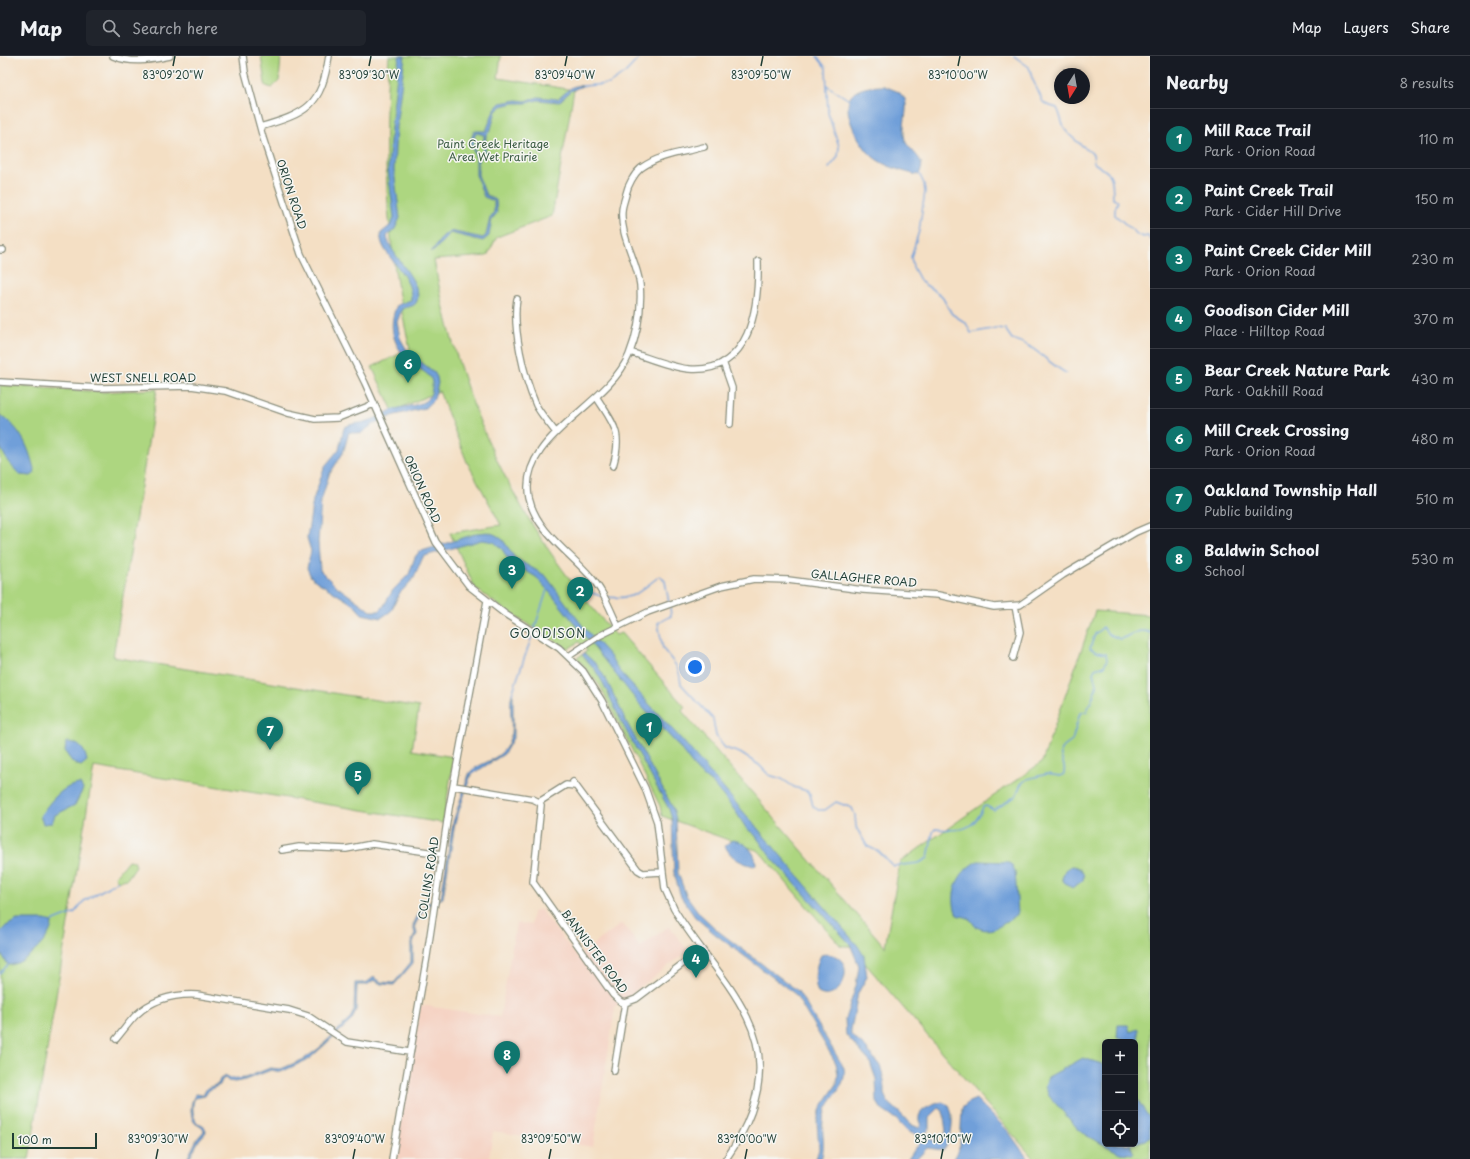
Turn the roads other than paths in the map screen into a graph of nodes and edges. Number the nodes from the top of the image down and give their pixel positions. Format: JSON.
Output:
{"nodes":[{"id":1,"x":113,"y":56,"type":"edge"},
{"id":2,"x":170,"y":56,"type":"edge"},
{"id":3,"x":243,"y":56,"type":"edge"},
{"id":4,"x":330,"y":56,"type":"edge"},
{"id":5,"x":260,"y":127,"type":"junction"},
{"id":6,"x":704,"y":147,"type":"dead end"},
{"id":7,"x":758,"y":261,"type":"dead end"},
{"id":8,"x":517,"y":299,"type":"dead end"},
{"id":9,"x":630,"y":352,"type":"junction"},
{"id":10,"x":723,"y":362,"type":"junction"},
{"id":11,"x":0,"y":382,"type":"edge"},
{"id":12,"x":597,"y":398,"type":"junction"},
{"id":13,"x":374,"y":404,"type":"junction"},
{"id":14,"x":730,"y":424,"type":"dead end"},
{"id":15,"x":556,"y":433,"type":"junction"},
{"id":16,"x":613,"y":466,"type":"dead end"},
{"id":17,"x":1150,"y":526,"type":"edge"},
{"id":18,"x":486,"y":601,"type":"junction"},
{"id":19,"x":1015,"y":606,"type":"junction"},
{"id":20,"x":618,"y":626,"type":"junction"},
{"id":21,"x":569,"y":656,"type":"junction"},
{"id":22,"x":1013,"y":658,"type":"dead end"},
{"id":23,"x":454,"y":786,"type":"junction"},
{"id":24,"x":539,"y":802,"type":"junction"},
{"id":25,"x":282,"y":850,"type":"dead end"},
{"id":26,"x":442,"y":854,"type":"junction"},
{"id":27,"x":663,"y":872,"type":"junction"},
{"id":28,"x":701,"y":950,"type":"junction"},
{"id":29,"x":625,"y":1002,"type":"junction"},
{"id":30,"x":116,"y":1039,"type":"dead end"},
{"id":31,"x":409,"y":1052,"type":"junction"},
{"id":32,"x":614,"y":1071,"type":"dead end"},
{"id":33,"x":392,"y":1159,"type":"edge"},
{"id":34,"x":726,"y":1159,"type":"edge"}],
"edges":[{"from":1,"to":2,"type":"street"},
{"from":3,"to":5,"type":"street","name":"ORION ROAD"},
{"from":4,"to":5,"type":"street"},
{"from":5,"to":13,"type":"street","name":"ORION ROAD"},
{"from":6,"to":9,"type":"street"},
{"from":7,"to":10,"type":"street"},
{"from":8,"to":15,"type":"street"},
{"from":9,"to":10,"type":"street"},
{"from":9,"to":12,"type":"street"},
{"from":10,"to":14,"type":"street"},
{"from":11,"to":13,"type":"street","name":"WEST SNELL ROAD"},
{"from":12,"to":15,"type":"street"},
{"from":12,"to":16,"type":"street"},
{"from":13,"to":18,"type":"street","name":"ORION ROAD"},
{"from":15,"to":20,"type":"street"},
{"from":17,"to":19,"type":"street","name":"GALLAGHER ROAD"},
{"from":18,"to":21,"type":"street","name":"ORION ROAD"},
{"from":18,"to":23,"type":"street","name":"COLLINS ROAD"},
{"from":19,"to":20,"type":"street","name":"GALLAGHER ROAD"},
{"from":19,"to":22,"type":"street"},
{"from":20,"to":21,"type":"street","name":"GALLAGHER ROAD"},
{"from":21,"to":27,"type":"street","name":"ORION ROAD"},
{"from":23,"to":24,"type":"street"},
{"from":23,"to":26,"type":"street","name":"COLLINS ROAD"},
{"from":24,"to":27,"type":"street"},
{"from":24,"to":29,"type":"street","name":"BANNISTER ROAD"},
{"from":25,"to":26,"type":"street"},
{"from":26,"to":31,"type":"street","name":"COLLINS ROAD"},
{"from":27,"to":28,"type":"street","name":"ORION ROAD"},
{"from":28,"to":29,"type":"street"},
{"from":28,"to":34,"type":"street","name":"ORION ROAD"},
{"from":29,"to":32,"type":"street"},
{"from":30,"to":31,"type":"street"},
{"from":31,"to":33,"type":"street","name":"COLLINS ROAD"}]}
